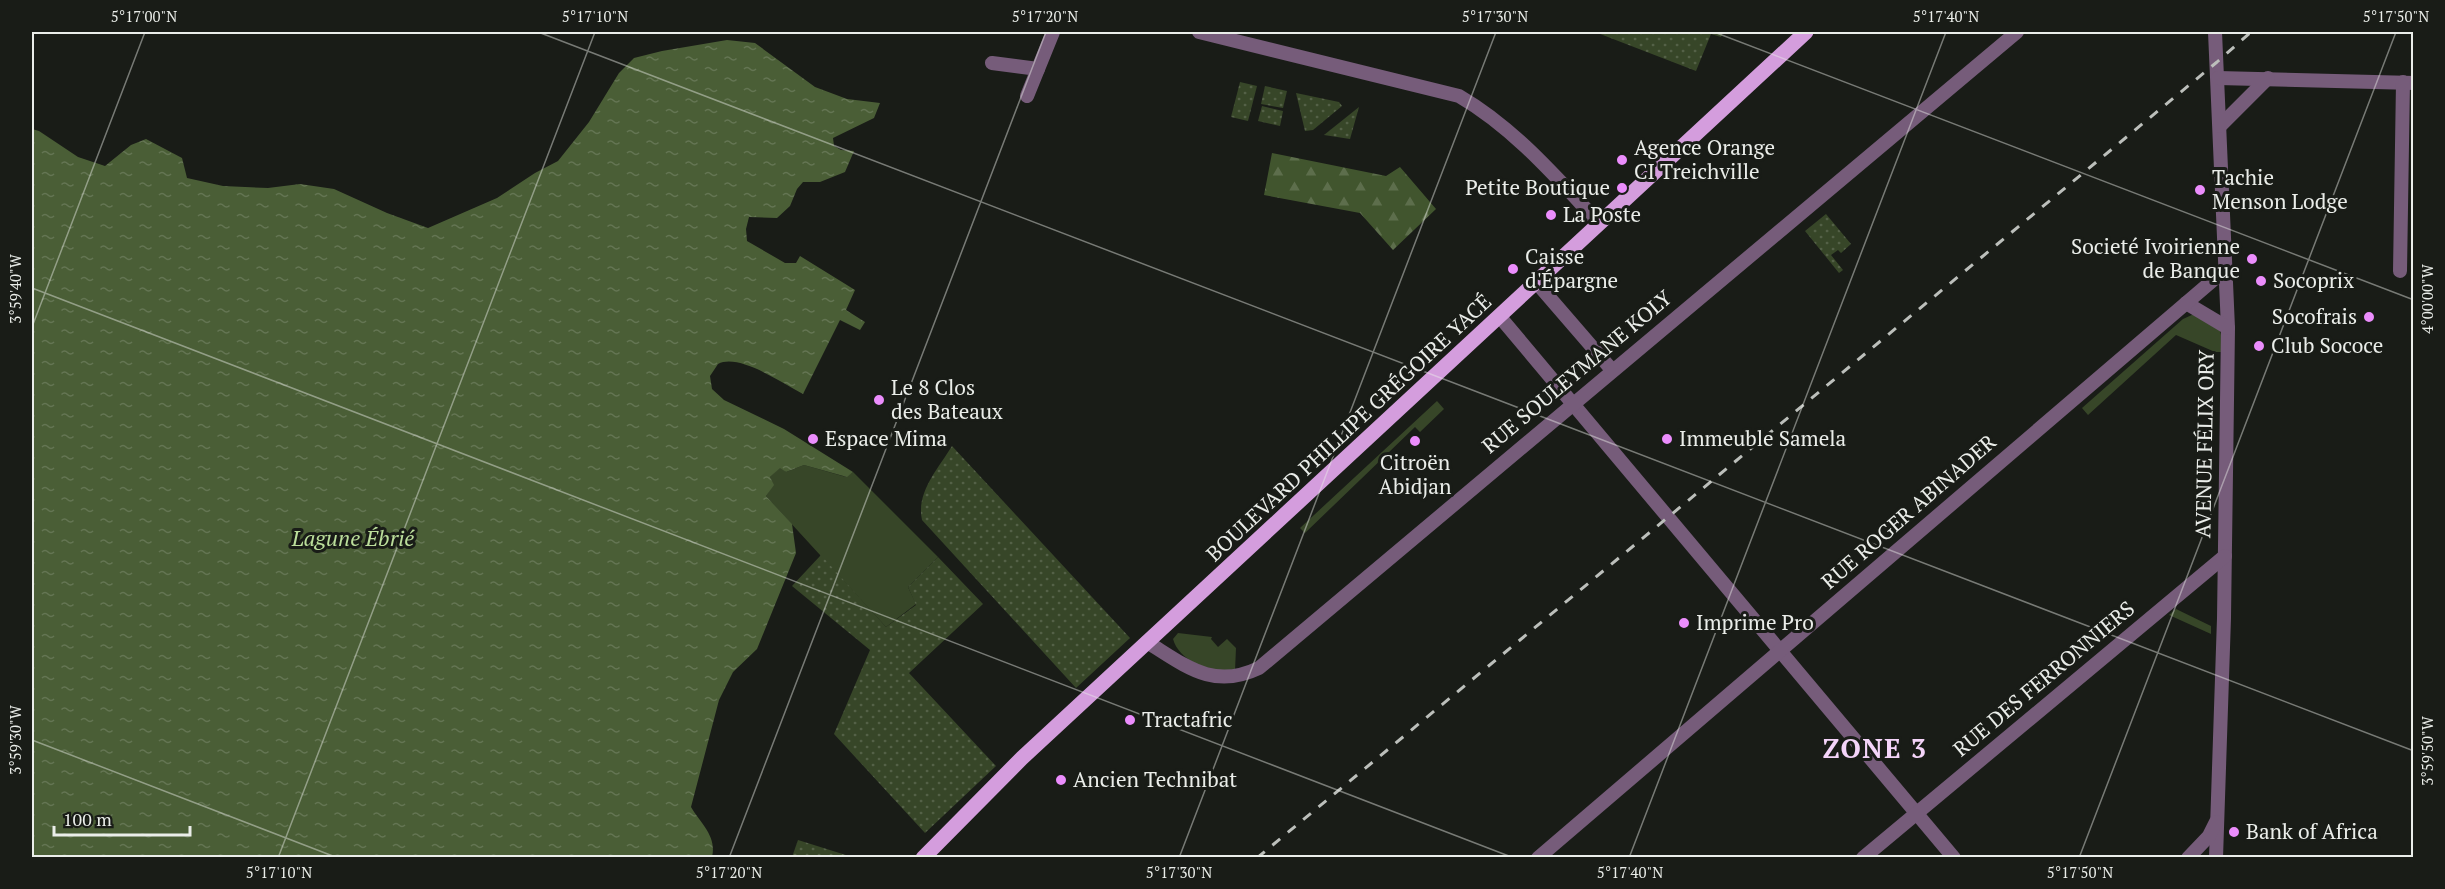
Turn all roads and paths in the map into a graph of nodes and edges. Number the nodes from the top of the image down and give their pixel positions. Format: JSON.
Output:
{"nodes":[{"id":1,"x":1053,"y":32,"type":"edge"},
{"id":2,"x":1199,"y":32,"type":"edge"},
{"id":3,"x":1806,"y":32,"type":"edge"},
{"id":4,"x":2017,"y":32,"type":"edge"},
{"id":5,"x":2215,"y":32,"type":"edge"},
{"id":6,"x":992,"y":63,"type":"dead end"},
{"id":7,"x":1038,"y":69,"type":"junction"},
{"id":8,"x":2218,"y":78,"type":"junction"},
{"id":9,"x":2268,"y":78,"type":"junction"},
{"id":10,"x":2408,"y":82,"type":"edge"},
{"id":11,"x":1027,"y":96,"type":"dead end"},
{"id":12,"x":2220,"y":126,"type":"junction"},
{"id":13,"x":1599,"y":223,"type":"junction"},
{"id":14,"x":2226,"y":269,"type":"junction"},
{"id":15,"x":2400,"y":271,"type":"dead end"},
{"id":16,"x":1536,"y":282,"type":"junction"},
{"id":17,"x":2186,"y":303,"type":"junction"},
{"id":18,"x":1500,"y":317,"type":"junction"},
{"id":19,"x":2228,"y":328,"type":"junction"},
{"id":20,"x":1612,"y":370,"type":"junction"},
{"id":21,"x":1573,"y":403,"type":"junction"},
{"id":22,"x":2225,"y":556,"type":"junction"},
{"id":23,"x":1148,"y":642,"type":"junction"},
{"id":24,"x":1780,"y":650,"type":"junction"},
{"id":25,"x":1917,"y":814,"type":"junction"},
{"id":26,"x":2217,"y":818,"type":"junction"},
{"id":27,"x":923,"y":858,"type":"edge"},
{"id":28,"x":1538,"y":858,"type":"edge"},
{"id":29,"x":1863,"y":858,"type":"edge"},
{"id":30,"x":1954,"y":858,"type":"edge"},
{"id":31,"x":2188,"y":858,"type":"edge"},
{"id":32,"x":2216,"y":858,"type":"edge"}],
"edges":[{"from":1,"to":7,"type":"street"},
{"from":2,"to":13,"type":"street"},
{"from":3,"to":13,"type":"main road","name":"BOULEVARD PHILLIPE GRÉGOIRE YACÉ"},
{"from":4,"to":20,"type":"street","name":"RUE SOULEYMANE KOLY"},
{"from":5,"to":8,"type":"street","name":"AVENUE FÉLIX ORY"},
{"from":6,"to":7,"type":"street"},
{"from":7,"to":11,"type":"street"},
{"from":8,"to":9,"type":"street"},
{"from":8,"to":12,"type":"street","name":"AVENUE FÉLIX ORY"},
{"from":9,"to":10,"type":"street"},
{"from":9,"to":12,"type":"street"},
{"from":10,"to":15,"type":"street"},
{"from":12,"to":14,"type":"street","name":"AVENUE FÉLIX ORY"},
{"from":13,"to":16,"type":"main road","name":"BOULEVARD PHILLIPE GRÉGOIRE YACÉ"},
{"from":14,"to":17,"type":"street","name":"RUE ROGER ABINADER"},
{"from":14,"to":19,"type":"street","name":"AVENUE FÉLIX ORY"},
{"from":16,"to":18,"type":"main road","name":"BOULEVARD PHILLIPE GRÉGOIRE YACÉ"},
{"from":16,"to":20,"type":"street"},
{"from":17,"to":19,"type":"street"},
{"from":17,"to":24,"type":"street","name":"RUE ROGER ABINADER"},
{"from":18,"to":21,"type":"street"},
{"from":18,"to":23,"type":"main road","name":"BOULEVARD PHILLIPE GRÉGOIRE YACÉ"},
{"from":19,"to":22,"type":"street","name":"AVENUE FÉLIX ORY"},
{"from":20,"to":21,"type":"street","name":"RUE SOULEYMANE KOLY"},
{"from":21,"to":23,"type":"street","name":"RUE SOULEYMANE KOLY"},
{"from":21,"to":24,"type":"street"},
{"from":22,"to":25,"type":"street","name":"RUE DES FERRONNIERS"},
{"from":22,"to":26,"type":"street","name":"AVENUE FÉLIX ORY"},
{"from":23,"to":27,"type":"main road","name":"BOULEVARD PHILLIPE GRÉGOIRE YACÉ"},
{"from":24,"to":25,"type":"street"},
{"from":24,"to":28,"type":"street","name":"RUE ROGER ABINADER"},
{"from":25,"to":29,"type":"street","name":"RUE DES FERRONNIERS"},
{"from":25,"to":30,"type":"street"},
{"from":26,"to":31,"type":"street"},
{"from":26,"to":32,"type":"street","name":"AVENUE FÉLIX ORY"}]}
